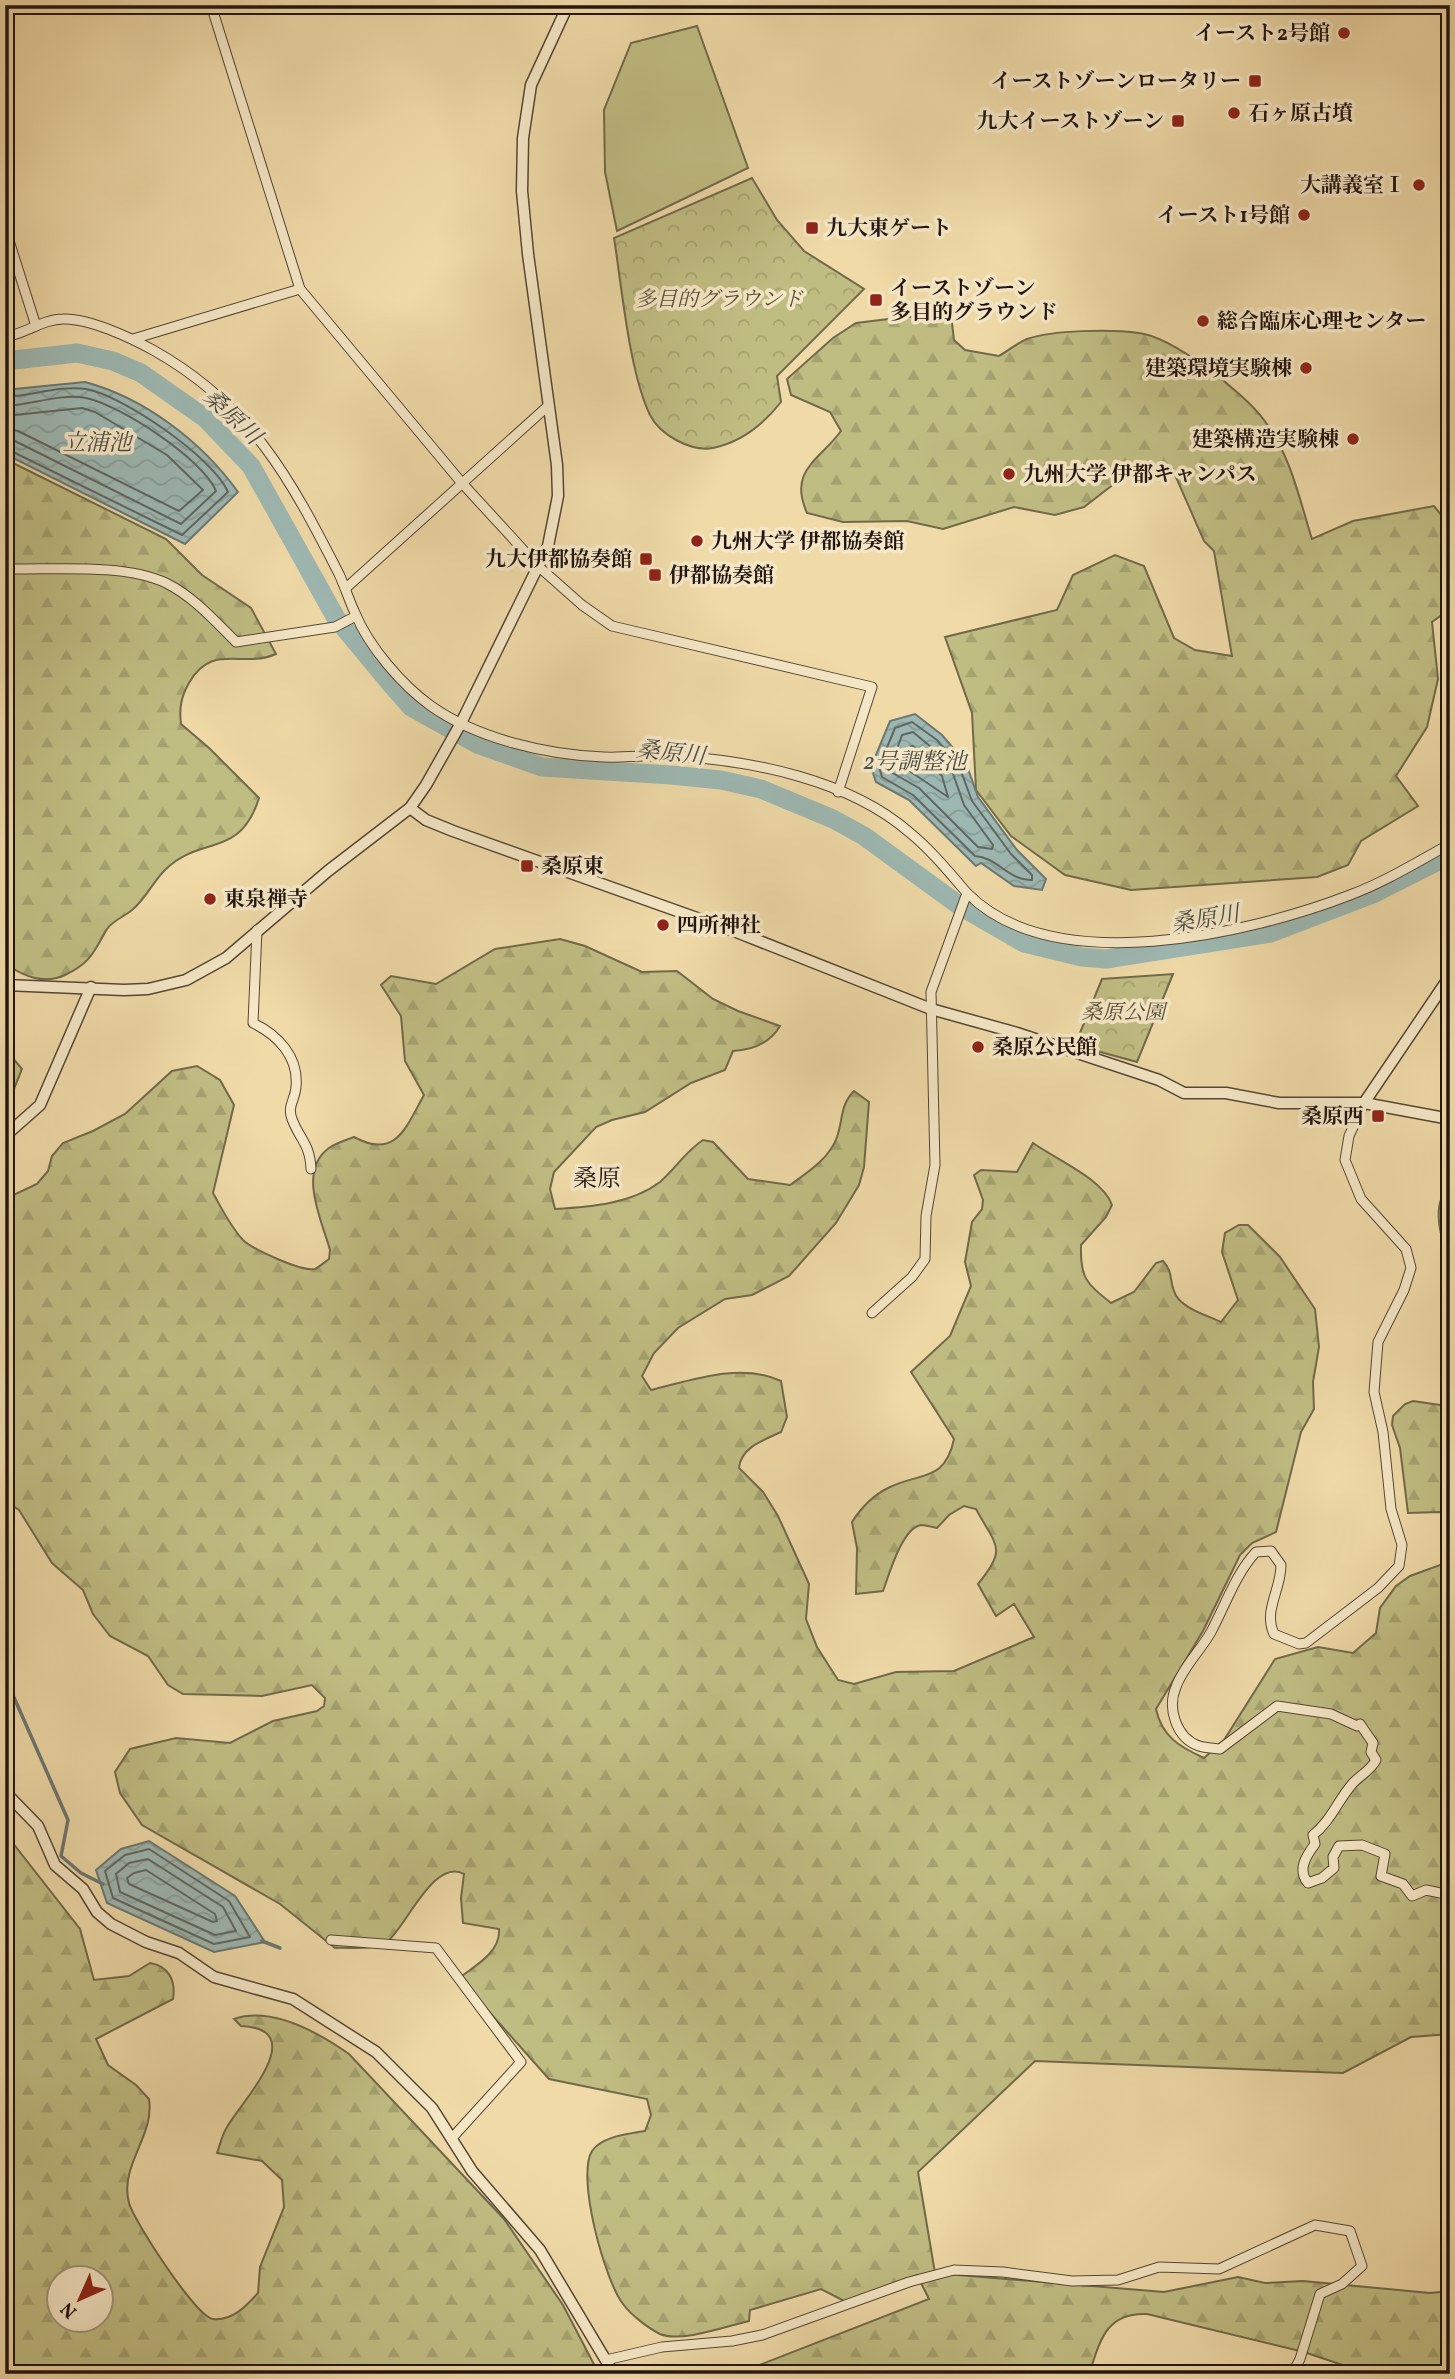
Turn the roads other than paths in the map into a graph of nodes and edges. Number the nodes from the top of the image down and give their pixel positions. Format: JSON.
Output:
{"nodes":[{"id":1,"x":211,"y":5,"type":"edge"},
{"id":2,"x":568,"y":5,"type":"edge"},
{"id":3,"x":5,"y":228,"type":"edge"},
{"id":4,"x":300,"y":289,"type":"junction"},
{"id":5,"x":36,"y":326,"type":"junction"},
{"id":6,"x":5,"y":337,"type":"edge"},
{"id":7,"x":133,"y":339,"type":"junction"},
{"id":8,"x":549,"y":405,"type":"junction"},
{"id":9,"x":461,"y":482,"type":"junction"},
{"id":10,"x":538,"y":566,"type":"junction"},
{"id":11,"x":5,"y":569,"type":"edge"},
{"id":12,"x":346,"y":588,"type":"junction"},
{"id":13,"x":355,"y":616,"type":"junction"},
{"id":14,"x":461,"y":723,"type":"junction"},
{"id":15,"x":838,"y":792,"type":"junction"},
{"id":16,"x":410,"y":808,"type":"junction"},
{"id":17,"x":1450,"y":844,"type":"edge"},
{"id":18,"x":966,"y":897,"type":"junction"},
{"id":19,"x":257,"y":930,"type":"junction"},
{"id":20,"x":1450,"y":976,"type":"edge"},
{"id":21,"x":5,"y":985,"type":"edge"},
{"id":22,"x":90,"y":986,"type":"junction"},
{"id":23,"x":931,"y":1009,"type":"junction"},
{"id":24,"x":1364,"y":1102,"type":"junction"},
{"id":25,"x":1450,"y":1119,"type":"edge"},
{"id":26,"x":5,"y":1136,"type":"edge"},
{"id":27,"x":311,"y":1169,"type":"dead end"},
{"id":28,"x":872,"y":1314,"type":"dead end"},
{"id":29,"x":5,"y":1792,"type":"edge"},
{"id":30,"x":1450,"y":1895,"type":"edge"},
{"id":31,"x":331,"y":1940,"type":"dead end"},
{"id":32,"x":452,"y":2138,"type":"junction"},
{"id":33,"x":606,"y":2360,"type":"junction"},
{"id":34,"x":614,"y":2374,"type":"edge"},
{"id":35,"x":1292,"y":2374,"type":"edge"}],
"edges":[{"from":1,"to":4,"type":"street"},
{"from":2,"to":8,"type":"street"},
{"from":3,"to":5,"type":"street"},
{"from":4,"to":7,"type":"street"},
{"from":4,"to":9,"type":"street"},
{"from":5,"to":6,"type":"street"},
{"from":5,"to":7,"type":"street"},
{"from":7,"to":12,"type":"street"},
{"from":8,"to":9,"type":"street"},
{"from":8,"to":10,"type":"street"},
{"from":9,"to":10,"type":"street"},
{"from":9,"to":12,"type":"street"},
{"from":10,"to":14,"type":"street"},
{"from":10,"to":15,"type":"street"},
{"from":11,"to":13,"type":"street"},
{"from":12,"to":13,"type":"street"},
{"from":13,"to":14,"type":"street"},
{"from":14,"to":15,"type":"street"},
{"from":14,"to":16,"type":"street"},
{"from":15,"to":18,"type":"street"},
{"from":16,"to":19,"type":"street"},
{"from":16,"to":23,"type":"street"},
{"from":17,"to":18,"type":"street"},
{"from":18,"to":23,"type":"street"},
{"from":19,"to":22,"type":"street"},
{"from":19,"to":27,"type":"street"},
{"from":20,"to":24,"type":"street"},
{"from":21,"to":22,"type":"street"},
{"from":22,"to":26,"type":"street"},
{"from":23,"to":24,"type":"street"},
{"from":23,"to":28,"type":"street"},
{"from":24,"to":25,"type":"street"},
{"from":24,"to":30,"type":"street"},
{"from":29,"to":32,"type":"street"},
{"from":31,"to":32,"type":"street"},
{"from":32,"to":33,"type":"street"},
{"from":33,"to":34,"type":"street"},
{"from":33,"to":35,"type":"street"}]}
